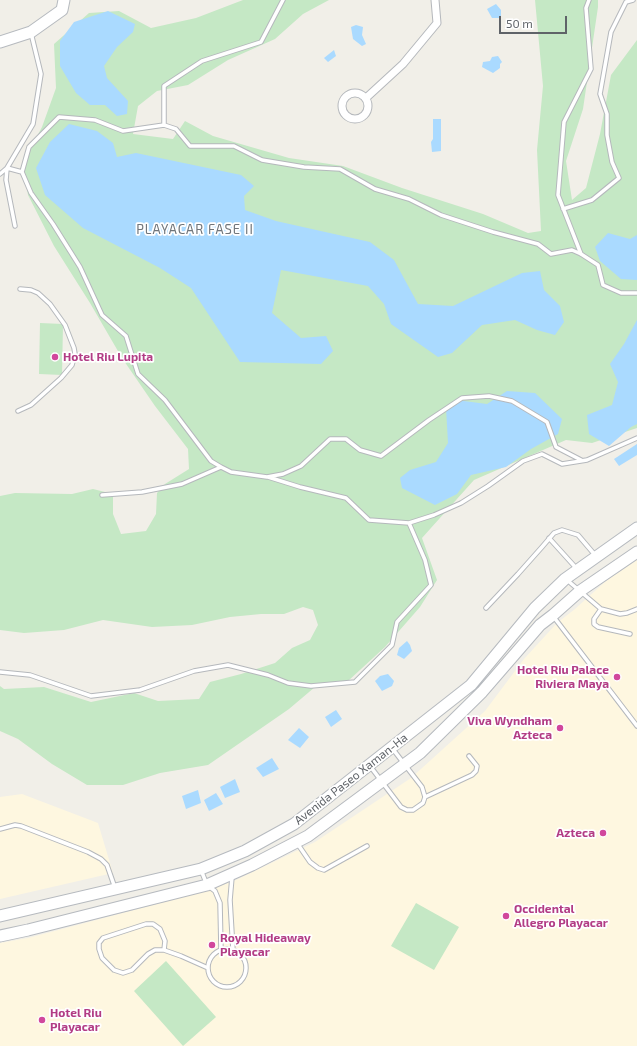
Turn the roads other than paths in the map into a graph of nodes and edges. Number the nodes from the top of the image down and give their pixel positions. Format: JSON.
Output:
{"nodes":[{"id":1,"x":64,"y":0,"type":"edge"},
{"id":2,"x":283,"y":0,"type":"edge"},
{"id":3,"x":435,"y":0,"type":"edge"},
{"id":4,"x":589,"y":0,"type":"edge"},
{"id":5,"x":633,"y":0,"type":"edge"},
{"id":6,"x":31,"y":32,"type":"junction"},
{"id":7,"x":0,"y":42,"type":"edge"},
{"id":8,"x":366,"y":98,"type":"dead end"},
{"id":9,"x":164,"y":125,"type":"junction"},
{"id":10,"x":7,"y":168,"type":"junction"},
{"id":11,"x":22,"y":172,"type":"junction"},
{"id":12,"x":0,"y":174,"type":"edge"},
{"id":13,"x":563,"y":209,"type":"junction"},
{"id":14,"x":15,"y":226,"type":"dead end"},
{"id":15,"x":581,"y":254,"type":"junction"},
{"id":16,"x":20,"y":289,"type":"dead end"},
{"id":17,"x":637,"y":293,"type":"edge"},
{"id":18,"x":18,"y":411,"type":"dead end"},
{"id":19,"x":637,"y":438,"type":"edge"},
{"id":20,"x":581,"y":461,"type":"junction"},
{"id":21,"x":221,"y":467,"type":"junction"},
{"id":22,"x":267,"y":477,"type":"junction"},
{"id":23,"x":102,"y":495,"type":"dead end"},
{"id":24,"x":409,"y":523,"type":"junction"},
{"id":25,"x":637,"y":528,"type":"edge"},
{"id":26,"x":549,"y":538,"type":"junction"},
{"id":27,"x":637,"y":552,"type":"edge"},
{"id":28,"x":597,"y":556,"type":"junction"},
{"id":29,"x":578,"y":569,"type":"junction"},
{"id":30,"x":565,"y":579,"type":"junction"},
{"id":31,"x":580,"y":591,"type":"junction"},
{"id":32,"x":486,"y":608,"type":"dead end"},
{"id":33,"x":601,"y":609,"type":"junction"},
{"id":34,"x":637,"y":609,"type":"edge"},
{"id":35,"x":552,"y":615,"type":"junction"},
{"id":36,"x":630,"y":634,"type":"dead end"},
{"id":37,"x":0,"y":672,"type":"edge"},
{"id":38,"x":471,"y":685,"type":"junction"},
{"id":39,"x":482,"y":692,"type":"junction"},
{"id":40,"x":637,"y":726,"type":"edge"},
{"id":41,"x":392,"y":747,"type":"junction"},
{"id":42,"x":469,"y":756,"type":"dead end"},
{"id":43,"x":405,"y":764,"type":"junction"},
{"id":44,"x":370,"y":765,"type":"junction"},
{"id":45,"x":382,"y":781,"type":"junction"},
{"id":46,"x":425,"y":797,"type":"junction"},
{"id":47,"x":0,"y":830,"type":"edge"},
{"id":48,"x":296,"y":842,"type":"junction"},
{"id":49,"x":367,"y":846,"type":"dead end"},
{"id":50,"x":245,"y":851,"type":"junction"},
{"id":51,"x":252,"y":865,"type":"junction"},
{"id":52,"x":201,"y":869,"type":"junction"},
{"id":53,"x":233,"y":873,"type":"junction"},
{"id":54,"x":207,"y":885,"type":"junction"},
{"id":55,"x":116,"y":889,"type":"junction"},
{"id":56,"x":0,"y":916,"type":"edge"},
{"id":57,"x":0,"y":936,"type":"edge"},
{"id":58,"x":164,"y":950,"type":"junction"},
{"id":59,"x":221,"y":950,"type":"junction"},
{"id":60,"x":233,"y":950,"type":"junction"},
{"id":61,"x":208,"y":968,"type":"junction"}],
"edges":[{"from":1,"to":6,"type":"main road"},
{"from":2,"to":9,"type":"lane"},
{"from":3,"to":8,"type":"street"},
{"from":4,"to":13,"type":"lane"},
{"from":5,"to":13,"type":"lane"},
{"from":6,"to":7,"type":"main road"},
{"from":6,"to":10,"type":"lane"},
{"from":9,"to":11,"type":"lane"},
{"from":9,"to":15,"type":"lane"},
{"from":10,"to":11,"type":"lane"},
{"from":10,"to":12,"type":"lane"},
{"from":10,"to":14,"type":"lane"},
{"from":11,"to":21,"type":"lane"},
{"from":13,"to":15,"type":"lane"},
{"from":15,"to":17,"type":"lane"},
{"from":16,"to":18,"type":"lane"},
{"from":19,"to":20,"type":"lane"},
{"from":20,"to":22,"type":"lane"},
{"from":20,"to":24,"type":"lane"},
{"from":21,"to":22,"type":"lane"},
{"from":21,"to":23,"type":"lane"},
{"from":22,"to":24,"type":"lane"},
{"from":24,"to":37,"type":"lane"},
{"from":25,"to":28,"type":"main road","name":"Avenida Paseo Xaman-Ha"},
{"from":26,"to":28,"type":"lane"},
{"from":26,"to":29,"type":"lane"},
{"from":26,"to":32,"type":"lane"},
{"from":27,"to":31,"type":"main road","name":"Avenida Paseo Xaman-Ha"},
{"from":28,"to":29,"type":"main road","name":"Avenida Paseo Xaman-Ha"},
{"from":29,"to":30,"type":"main road","name":"Avenida Paseo Xaman-Ha"},
{"from":30,"to":31,"type":"lane"},
{"from":30,"to":38,"type":"main road","name":"Avenida Paseo Xaman-Ha"},
{"from":31,"to":33,"type":"lane"},
{"from":31,"to":35,"type":"main road","name":"Avenida Paseo Xaman-Ha"},
{"from":33,"to":34,"type":"lane"},
{"from":33,"to":36,"type":"lane"},
{"from":35,"to":39,"type":"main road","name":"Avenida Paseo Xaman-Ha"},
{"from":35,"to":40,"type":"lane"},
{"from":38,"to":39,"type":"lane"},
{"from":38,"to":41,"type":"main road","name":"Avenida Paseo Xaman-Ha"},
{"from":39,"to":43,"type":"main road","name":"Avenida Paseo Xaman-Ha"},
{"from":41,"to":43,"type":"lane"},
{"from":41,"to":44,"type":"main road","name":"Avenida Paseo Xaman-Ha"},
{"from":42,"to":46,"type":"lane"},
{"from":43,"to":45,"type":"main road","name":"Avenida Paseo Xaman-Ha"},
{"from":43,"to":46,"type":"lane"},
{"from":44,"to":45,"type":"lane"},
{"from":44,"to":50,"type":"main road","name":"Avenida Paseo Xaman-Ha"},
{"from":45,"to":46,"type":"lane"},
{"from":45,"to":48,"type":"main road","name":"Avenida Paseo Xaman-Ha"},
{"from":47,"to":55,"type":"lane"},
{"from":48,"to":49,"type":"lane"},
{"from":48,"to":51,"type":"main road","name":"Avenida Paseo Xaman-Ha"},
{"from":50,"to":51,"type":"main road"},
{"from":50,"to":52,"type":"main road","name":"Avenida Paseo Xaman-Ha"},
{"from":51,"to":53,"type":"main road","name":"Avenida Paseo Xaman-Ha"},
{"from":52,"to":54,"type":"lane"},
{"from":52,"to":55,"type":"main road","name":"Avenida Paseo Xaman-Ha"},
{"from":53,"to":54,"type":"main road","name":"Avenida Paseo Xaman-Ha"},
{"from":53,"to":60,"type":"lane"},
{"from":54,"to":57,"type":"main road","name":"Avenida Paseo Xaman-Ha"},
{"from":54,"to":59,"type":"lane"},
{"from":55,"to":56,"type":"main road","name":"Avenida Paseo Xaman-Ha"},
{"from":58,"to":58,"type":"lane"},
{"from":58,"to":61,"type":"lane"},
{"from":59,"to":60,"type":"lane"},
{"from":59,"to":61,"type":"lane"},
{"from":60,"to":61,"type":"lane"}]}
